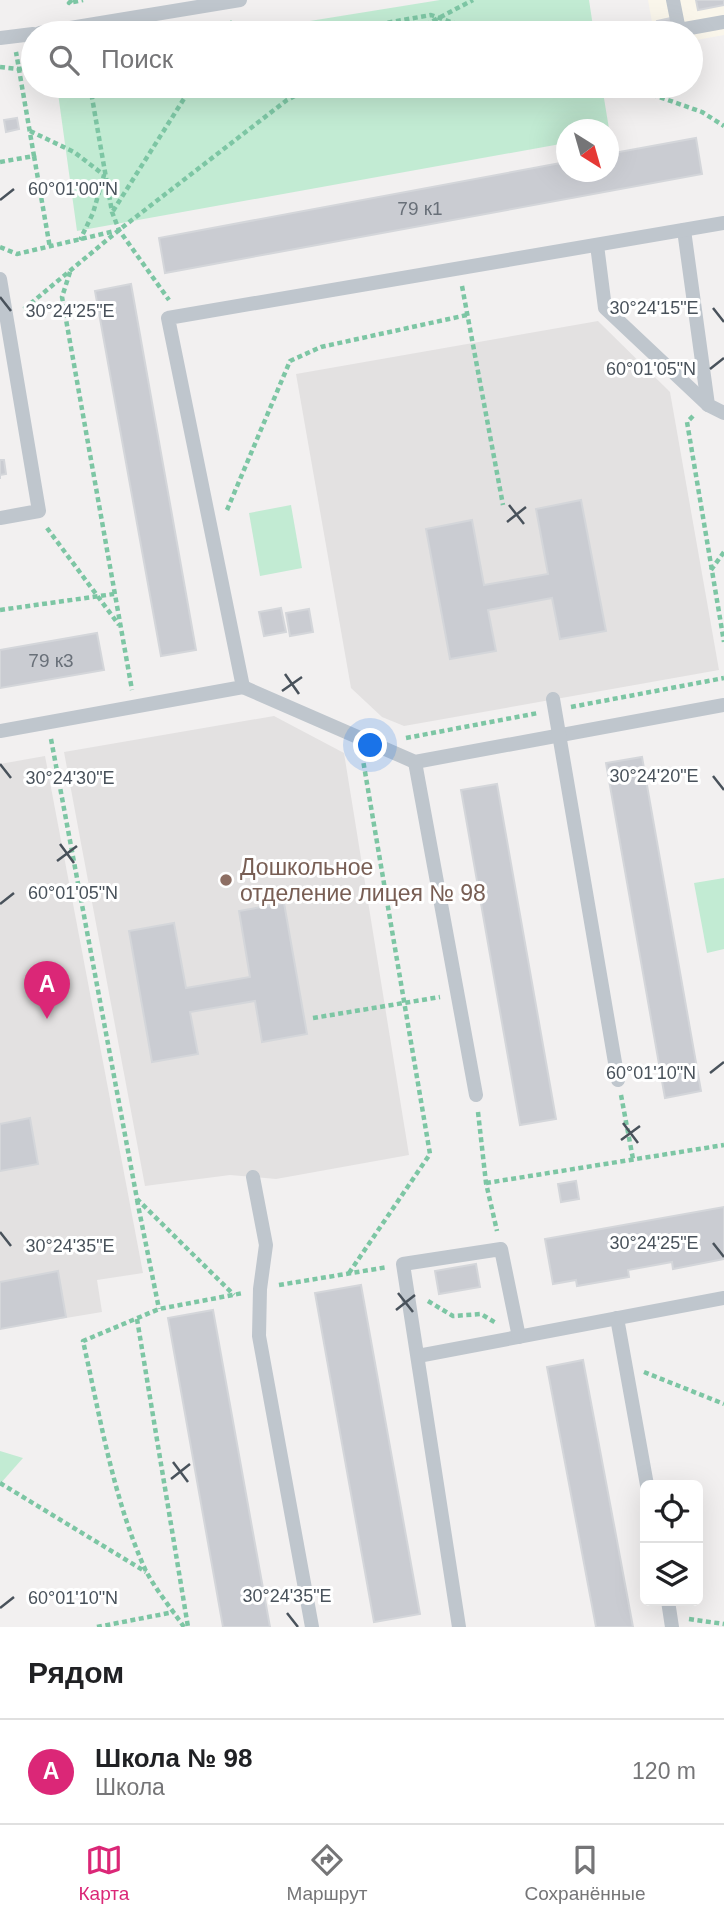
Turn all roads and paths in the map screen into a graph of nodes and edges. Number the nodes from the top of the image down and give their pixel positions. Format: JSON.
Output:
{"nodes":[{"id":1,"x":72,"y":0,"type":"edge"},
{"id":2,"x":83,"y":0,"type":"edge"},
{"id":3,"x":240,"y":0,"type":"edge"},
{"id":4,"x":473,"y":0,"type":"edge"},
{"id":5,"x":673,"y":0,"type":"edge"},
{"id":6,"x":439,"y":18,"type":"junction"},
{"id":7,"x":113,"y":21,"type":"edge"},
{"id":8,"x":397,"y":21,"type":"edge"},
{"id":9,"x":433,"y":21,"type":"edge"},
{"id":10,"x":448,"y":21,"type":"edge"},
{"id":11,"x":677,"y":21,"type":"edge"},
{"id":12,"x":724,"y":22,"type":"edge"},
{"id":13,"x":703,"y":26,"type":"edge"},
{"id":14,"x":7,"y":37,"type":"edge"},
{"id":15,"x":0,"y":67,"type":"edge"},
{"id":16,"x":19,"y":69,"type":"junction"},
{"id":17,"x":21,"y":80,"type":"edge"},
{"id":18,"x":24,"y":98,"type":"edge"},
{"id":19,"x":92,"y":98,"type":"edge"},
{"id":20,"x":184,"y":98,"type":"edge"},
{"id":21,"x":292,"y":98,"type":"edge"},
{"id":22,"x":662,"y":98,"type":"edge"},
{"id":23,"x":724,"y":126,"type":"edge"},
{"id":24,"x":30,"y":131,"type":"junction"},
{"id":25,"x":34,"y":156,"type":"junction"},
{"id":26,"x":0,"y":162,"type":"edge"},
{"id":27,"x":104,"y":175,"type":"junction"},
{"id":28,"x":112,"y":212,"type":"junction"},
{"id":29,"x":724,"y":223,"type":"edge"},
{"id":30,"x":119,"y":230,"type":"junction"},
{"id":31,"x":684,"y":230,"type":"junction"},
{"id":32,"x":80,"y":240,"type":"junction"},
{"id":33,"x":597,"y":245,"type":"junction"},
{"id":34,"x":0,"y":247,"type":"edge"},
{"id":35,"x":50,"y":248,"type":"junction"},
{"id":36,"x":458,"y":268,"type":"junction"},
{"id":37,"x":70,"y":272,"type":"junction"},
{"id":38,"x":0,"y":279,"type":"edge"},
{"id":39,"x":467,"y":315,"type":"junction"},
{"id":40,"x":180,"y":316,"type":"junction"},
{"id":41,"x":7,"y":322,"type":"junction"},
{"id":42,"x":708,"y":405,"type":"junction"},
{"id":43,"x":724,"y":413,"type":"edge"},
{"id":44,"x":503,"y":505,"type":"dead end"},
{"id":45,"x":39,"y":511,"type":"junction"},
{"id":46,"x":0,"y":518,"type":"edge"},
{"id":47,"x":214,"y":541,"type":"junction"},
{"id":48,"x":724,"y":552,"type":"edge"},
{"id":49,"x":711,"y":570,"type":"junction"},
{"id":50,"x":114,"y":594,"type":"junction"},
{"id":51,"x":97,"y":596,"type":"junction"},
{"id":52,"x":0,"y":610,"type":"edge"},
{"id":53,"x":120,"y":627,"type":"junction"},
{"id":54,"x":724,"y":642,"type":"edge"},
{"id":55,"x":243,"y":687,"type":"junction"},
{"id":56,"x":553,"y":699,"type":"dead end"},
{"id":57,"x":724,"y":705,"type":"edge"},
{"id":58,"x":134,"y":706,"type":"junction"},
{"id":59,"x":48,"y":722,"type":"junction"},
{"id":60,"x":343,"y":730,"type":"junction"},
{"id":61,"x":0,"y":731,"type":"edge"},
{"id":62,"x":560,"y":733,"type":"junction"},
{"id":63,"x":415,"y":762,"type":"junction"},
{"id":64,"x":458,"y":994,"type":"junction"},
{"id":65,"x":405,"y":1003,"type":"junction"},
{"id":66,"x":313,"y":1018,"type":"dead end"},
{"id":67,"x":618,"y":1080,"type":"joint"},
{"id":68,"x":476,"y":1095,"type":"joint"},
{"id":69,"x":724,"y":1144,"type":"edge"},
{"id":70,"x":633,"y":1159,"type":"junction"},
{"id":71,"x":253,"y":1177,"type":"dead end"},
{"id":72,"x":486,"y":1183,"type":"junction"},
{"id":73,"x":137,"y":1199,"type":"junction"},
{"id":74,"x":501,"y":1249,"type":"junction"},
{"id":75,"x":349,"y":1273,"type":"dead end"},
{"id":76,"x":235,"y":1295,"type":"dead end"},
{"id":77,"x":724,"y":1298,"type":"edge"},
{"id":78,"x":424,"y":1299,"type":"dead end"},
{"id":79,"x":159,"y":1309,"type":"dead end"},
{"id":80,"x":617,"y":1318,"type":"junction"},
{"id":81,"x":137,"y":1319,"type":"dead end"},
{"id":82,"x":519,"y":1337,"type":"junction"},
{"id":83,"x":82,"y":1341,"type":"dead end"},
{"id":84,"x":418,"y":1356,"type":"junction"},
{"id":85,"x":625,"y":1364,"type":"junction"},
{"id":86,"x":724,"y":1404,"type":"edge"},
{"id":87,"x":646,"y":1480,"type":"edge"},
{"id":88,"x":0,"y":1483,"type":"edge"},
{"id":89,"x":147,"y":1572,"type":"junction"},
{"id":90,"x":174,"y":1612,"type":"junction"},
{"id":91,"x":671,"y":1622,"type":"edge"},
{"id":92,"x":724,"y":1624,"type":"edge"},
{"id":93,"x":97,"y":1627,"type":"edge"},
{"id":94,"x":186,"y":1627,"type":"edge"},
{"id":95,"x":312,"y":1627,"type":"edge"},
{"id":96,"x":459,"y":1627,"type":"edge"}],
"edges":[{"from":1,"to":2,"type":"path"},
{"from":3,"to":7,"type":"lane"},
{"from":4,"to":6,"type":"path"},
{"from":5,"to":11,"type":"lane"},
{"from":6,"to":8,"type":"path"},
{"from":6,"to":9,"type":"path"},
{"from":6,"to":10,"type":"path"},
{"from":12,"to":13,"type":"lane"},
{"from":14,"to":16,"type":"path"},
{"from":15,"to":16,"type":"path"},
{"from":16,"to":17,"type":"path"},
{"from":18,"to":24,"type":"path"},
{"from":19,"to":27,"type":"path"},
{"from":20,"to":28,"type":"path"},
{"from":21,"to":30,"type":"path"},
{"from":22,"to":23,"type":"path"},
{"from":24,"to":25,"type":"path"},
{"from":24,"to":27,"type":"path"},
{"from":25,"to":26,"type":"path"},
{"from":25,"to":35,"type":"path"},
{"from":27,"to":28,"type":"path"},
{"from":27,"to":32,"type":"path"},
{"from":28,"to":30,"type":"path"},
{"from":29,"to":31,"type":"lane"},
{"from":30,"to":32,"type":"path"},
{"from":30,"to":37,"type":"path"},
{"from":30,"to":40,"type":"path"},
{"from":31,"to":33,"type":"lane"},
{"from":31,"to":42,"type":"lane"},
{"from":32,"to":35,"type":"path"},
{"from":33,"to":36,"type":"lane"},
{"from":33,"to":42,"type":"lane"},
{"from":34,"to":35,"type":"path"},
{"from":36,"to":39,"type":"path"},
{"from":36,"to":40,"type":"lane"},
{"from":37,"to":41,"type":"path"},
{"from":37,"to":50,"type":"path"},
{"from":38,"to":41,"type":"lane"},
{"from":39,"to":44,"type":"path"},
{"from":39,"to":47,"type":"path"},
{"from":40,"to":47,"type":"lane"},
{"from":41,"to":45,"type":"lane"},
{"from":42,"to":43,"type":"lane"},
{"from":42,"to":49,"type":"path"},
{"from":45,"to":46,"type":"lane"},
{"from":45,"to":51,"type":"path"},
{"from":47,"to":55,"type":"lane"},
{"from":48,"to":49,"type":"path"},
{"from":49,"to":54,"type":"path"},
{"from":50,"to":51,"type":"path"},
{"from":50,"to":53,"type":"path"},
{"from":51,"to":52,"type":"path"},
{"from":51,"to":53,"type":"path"},
{"from":53,"to":58,"type":"path"},
{"from":55,"to":58,"type":"lane"},
{"from":55,"to":60,"type":"lane"},
{"from":56,"to":62,"type":"lane"},
{"from":57,"to":62,"type":"lane"},
{"from":58,"to":59,"type":"lane"},
{"from":59,"to":61,"type":"lane"},
{"from":59,"to":73,"type":"path"},
{"from":60,"to":63,"type":"lane"},
{"from":60,"to":65,"type":"path"},
{"from":62,"to":63,"type":"lane"},
{"from":62,"to":67,"type":"lane"},
{"from":63,"to":64,"type":"lane"},
{"from":64,"to":65,"type":"path"},
{"from":64,"to":68,"type":"lane"},
{"from":65,"to":66,"type":"path"},
{"from":65,"to":75,"type":"path"},
{"from":67,"to":70,"type":"path"},
{"from":68,"to":72,"type":"path"},
{"from":69,"to":70,"type":"path"},
{"from":70,"to":72,"type":"path"},
{"from":71,"to":95,"type":"lane"},
{"from":72,"to":74,"type":"path"},
{"from":73,"to":76,"type":"path"},
{"from":73,"to":79,"type":"path"},
{"from":74,"to":82,"type":"lane"},
{"from":74,"to":84,"type":"lane"},
{"from":77,"to":80,"type":"lane"},
{"from":78,"to":82,"type":"path"},
{"from":80,"to":82,"type":"lane"},
{"from":80,"to":85,"type":"lane"},
{"from":81,"to":94,"type":"path"},
{"from":82,"to":84,"type":"lane"},
{"from":83,"to":89,"type":"path"},
{"from":84,"to":96,"type":"lane"},
{"from":85,"to":86,"type":"path"},
{"from":85,"to":87,"type":"lane"},
{"from":88,"to":89,"type":"path"},
{"from":89,"to":90,"type":"path"},
{"from":90,"to":93,"type":"path"},
{"from":90,"to":94,"type":"path"},
{"from":91,"to":92,"type":"path"}]}
